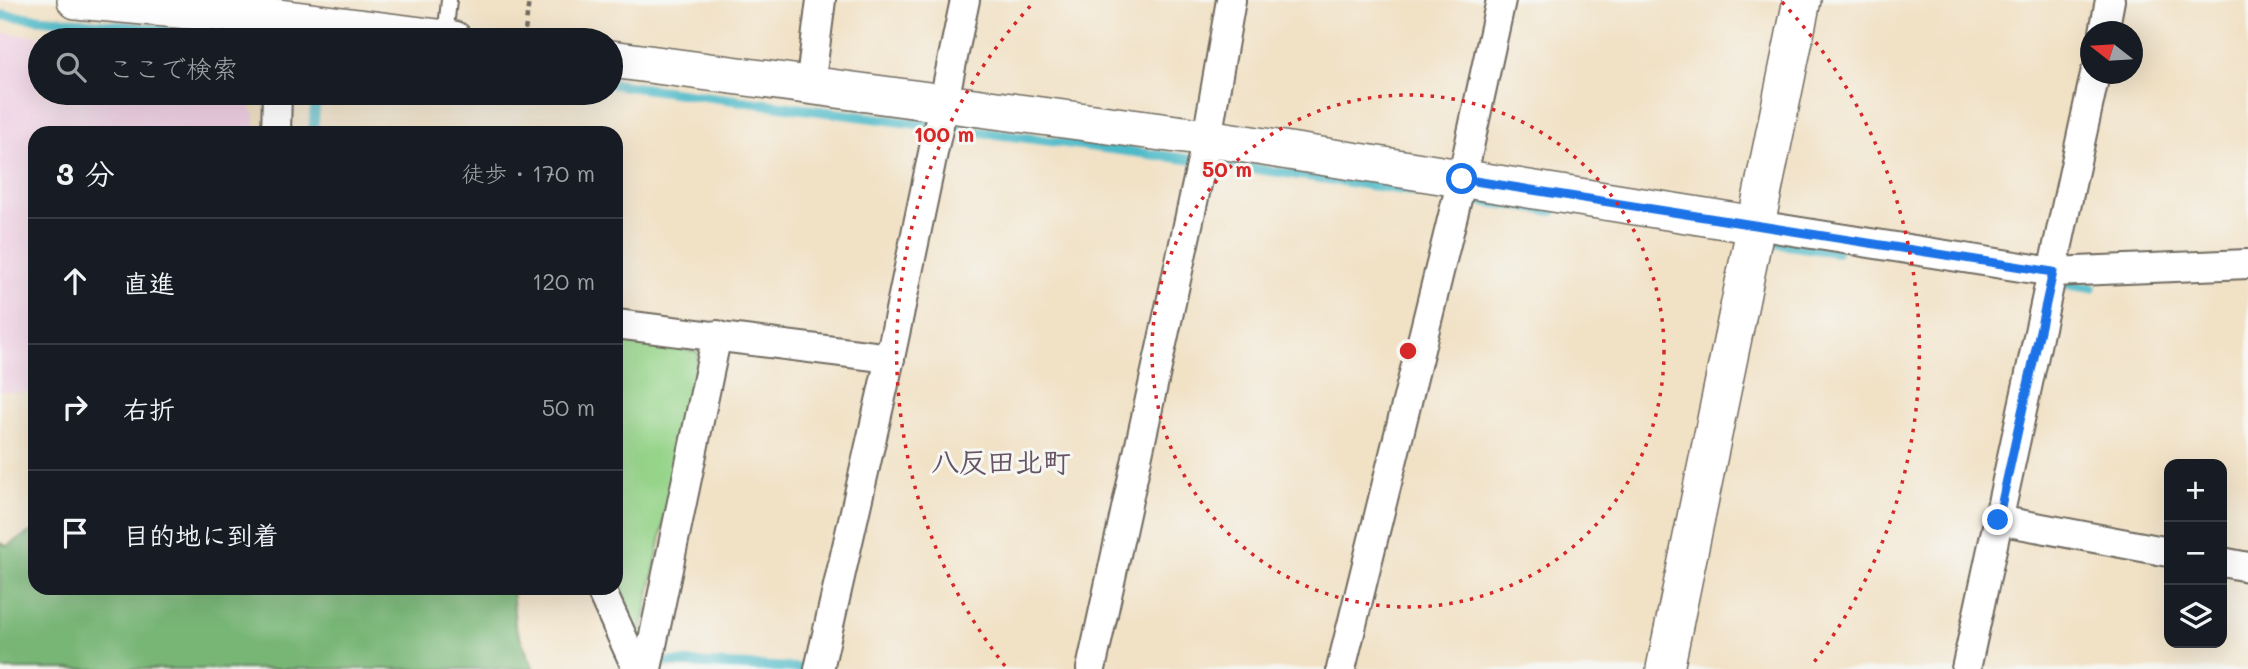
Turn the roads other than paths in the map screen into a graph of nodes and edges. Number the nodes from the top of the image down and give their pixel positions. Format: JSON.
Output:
{"nodes":[{"id":1,"x":76,"y":0,"type":"edge"},
{"id":2,"x":449,"y":0,"type":"edge"},
{"id":3,"x":821,"y":0,"type":"edge"},
{"id":4,"x":965,"y":0,"type":"edge"},
{"id":5,"x":1231,"y":0,"type":"edge"},
{"id":6,"x":1501,"y":0,"type":"edge"},
{"id":7,"x":1802,"y":0,"type":"edge"},
{"id":8,"x":2110,"y":0,"type":"edge"},
{"id":9,"x":2118,"y":0,"type":"edge"},
{"id":10,"x":238,"y":8,"type":"edge"},
{"id":11,"x":2106,"y":21,"type":"edge"},
{"id":12,"x":277,"y":28,"type":"edge"},
{"id":13,"x":446,"y":28,"type":"edge"},
{"id":14,"x":623,"y":61,"type":"edge"},
{"id":15,"x":2093,"y":84,"type":"edge"},
{"id":16,"x":810,"y":87,"type":"junction"},
{"id":17,"x":943,"y":104,"type":"junction"},
{"id":18,"x":277,"y":105,"type":"edge"},
{"id":19,"x":276,"y":126,"type":"edge"},
{"id":20,"x":1207,"y":138,"type":"junction"},
{"id":21,"x":1462,"y":179,"type":"junction"},
{"id":22,"x":1756,"y":225,"type":"junction"},
{"id":23,"x":2248,"y":264,"type":"edge"},
{"id":24,"x":2053,"y":272,"type":"junction"},
{"id":25,"x":623,"y":325,"type":"edge"},
{"id":26,"x":717,"y":335,"type":"junction"},
{"id":27,"x":890,"y":358,"type":"junction"},
{"id":28,"x":1998,"y":520,"type":"junction"},
{"id":29,"x":2164,"y":551,"type":"edge"},
{"id":30,"x":2227,"y":563,"type":"edge"},
{"id":31,"x":2248,"y":567,"type":"edge"},
{"id":32,"x":603,"y":595,"type":"edge"},
{"id":33,"x":636,"y":669,"type":"edge"},
{"id":34,"x":647,"y":669,"type":"edge"},
{"id":35,"x":819,"y":669,"type":"edge"},
{"id":36,"x":1091,"y":669,"type":"edge"},
{"id":37,"x":1341,"y":669,"type":"edge"},
{"id":38,"x":1665,"y":669,"type":"edge"},
{"id":39,"x":1966,"y":669,"type":"edge"}],
"edges":[{"from":1,"to":10,"type":"street"},
{"from":2,"to":13,"type":"lane"},
{"from":3,"to":16,"type":"street"},
{"from":4,"to":17,"type":"street"},
{"from":5,"to":20,"type":"street"},
{"from":6,"to":21,"type":"street"},
{"from":7,"to":22,"type":"street"},
{"from":8,"to":9,"type":"street"},
{"from":8,"to":11,"type":"street"},
{"from":10,"to":12,"type":"street"},
{"from":14,"to":16,"type":"street"},
{"from":15,"to":24,"type":"street"},
{"from":16,"to":17,"type":"street"},
{"from":17,"to":20,"type":"street"},
{"from":17,"to":27,"type":"street"},
{"from":18,"to":19,"type":"street"},
{"from":20,"to":21,"type":"street"},
{"from":20,"to":36,"type":"street"},
{"from":21,"to":22,"type":"street"},
{"from":21,"to":37,"type":"street"},
{"from":22,"to":24,"type":"street"},
{"from":22,"to":38,"type":"street"},
{"from":23,"to":24,"type":"street"},
{"from":24,"to":28,"type":"street"},
{"from":25,"to":26,"type":"street"},
{"from":26,"to":27,"type":"street"},
{"from":26,"to":34,"type":"street"},
{"from":27,"to":35,"type":"street"},
{"from":28,"to":29,"type":"street"},
{"from":28,"to":39,"type":"street"},
{"from":30,"to":31,"type":"street"},
{"from":32,"to":33,"type":"street"}]}
